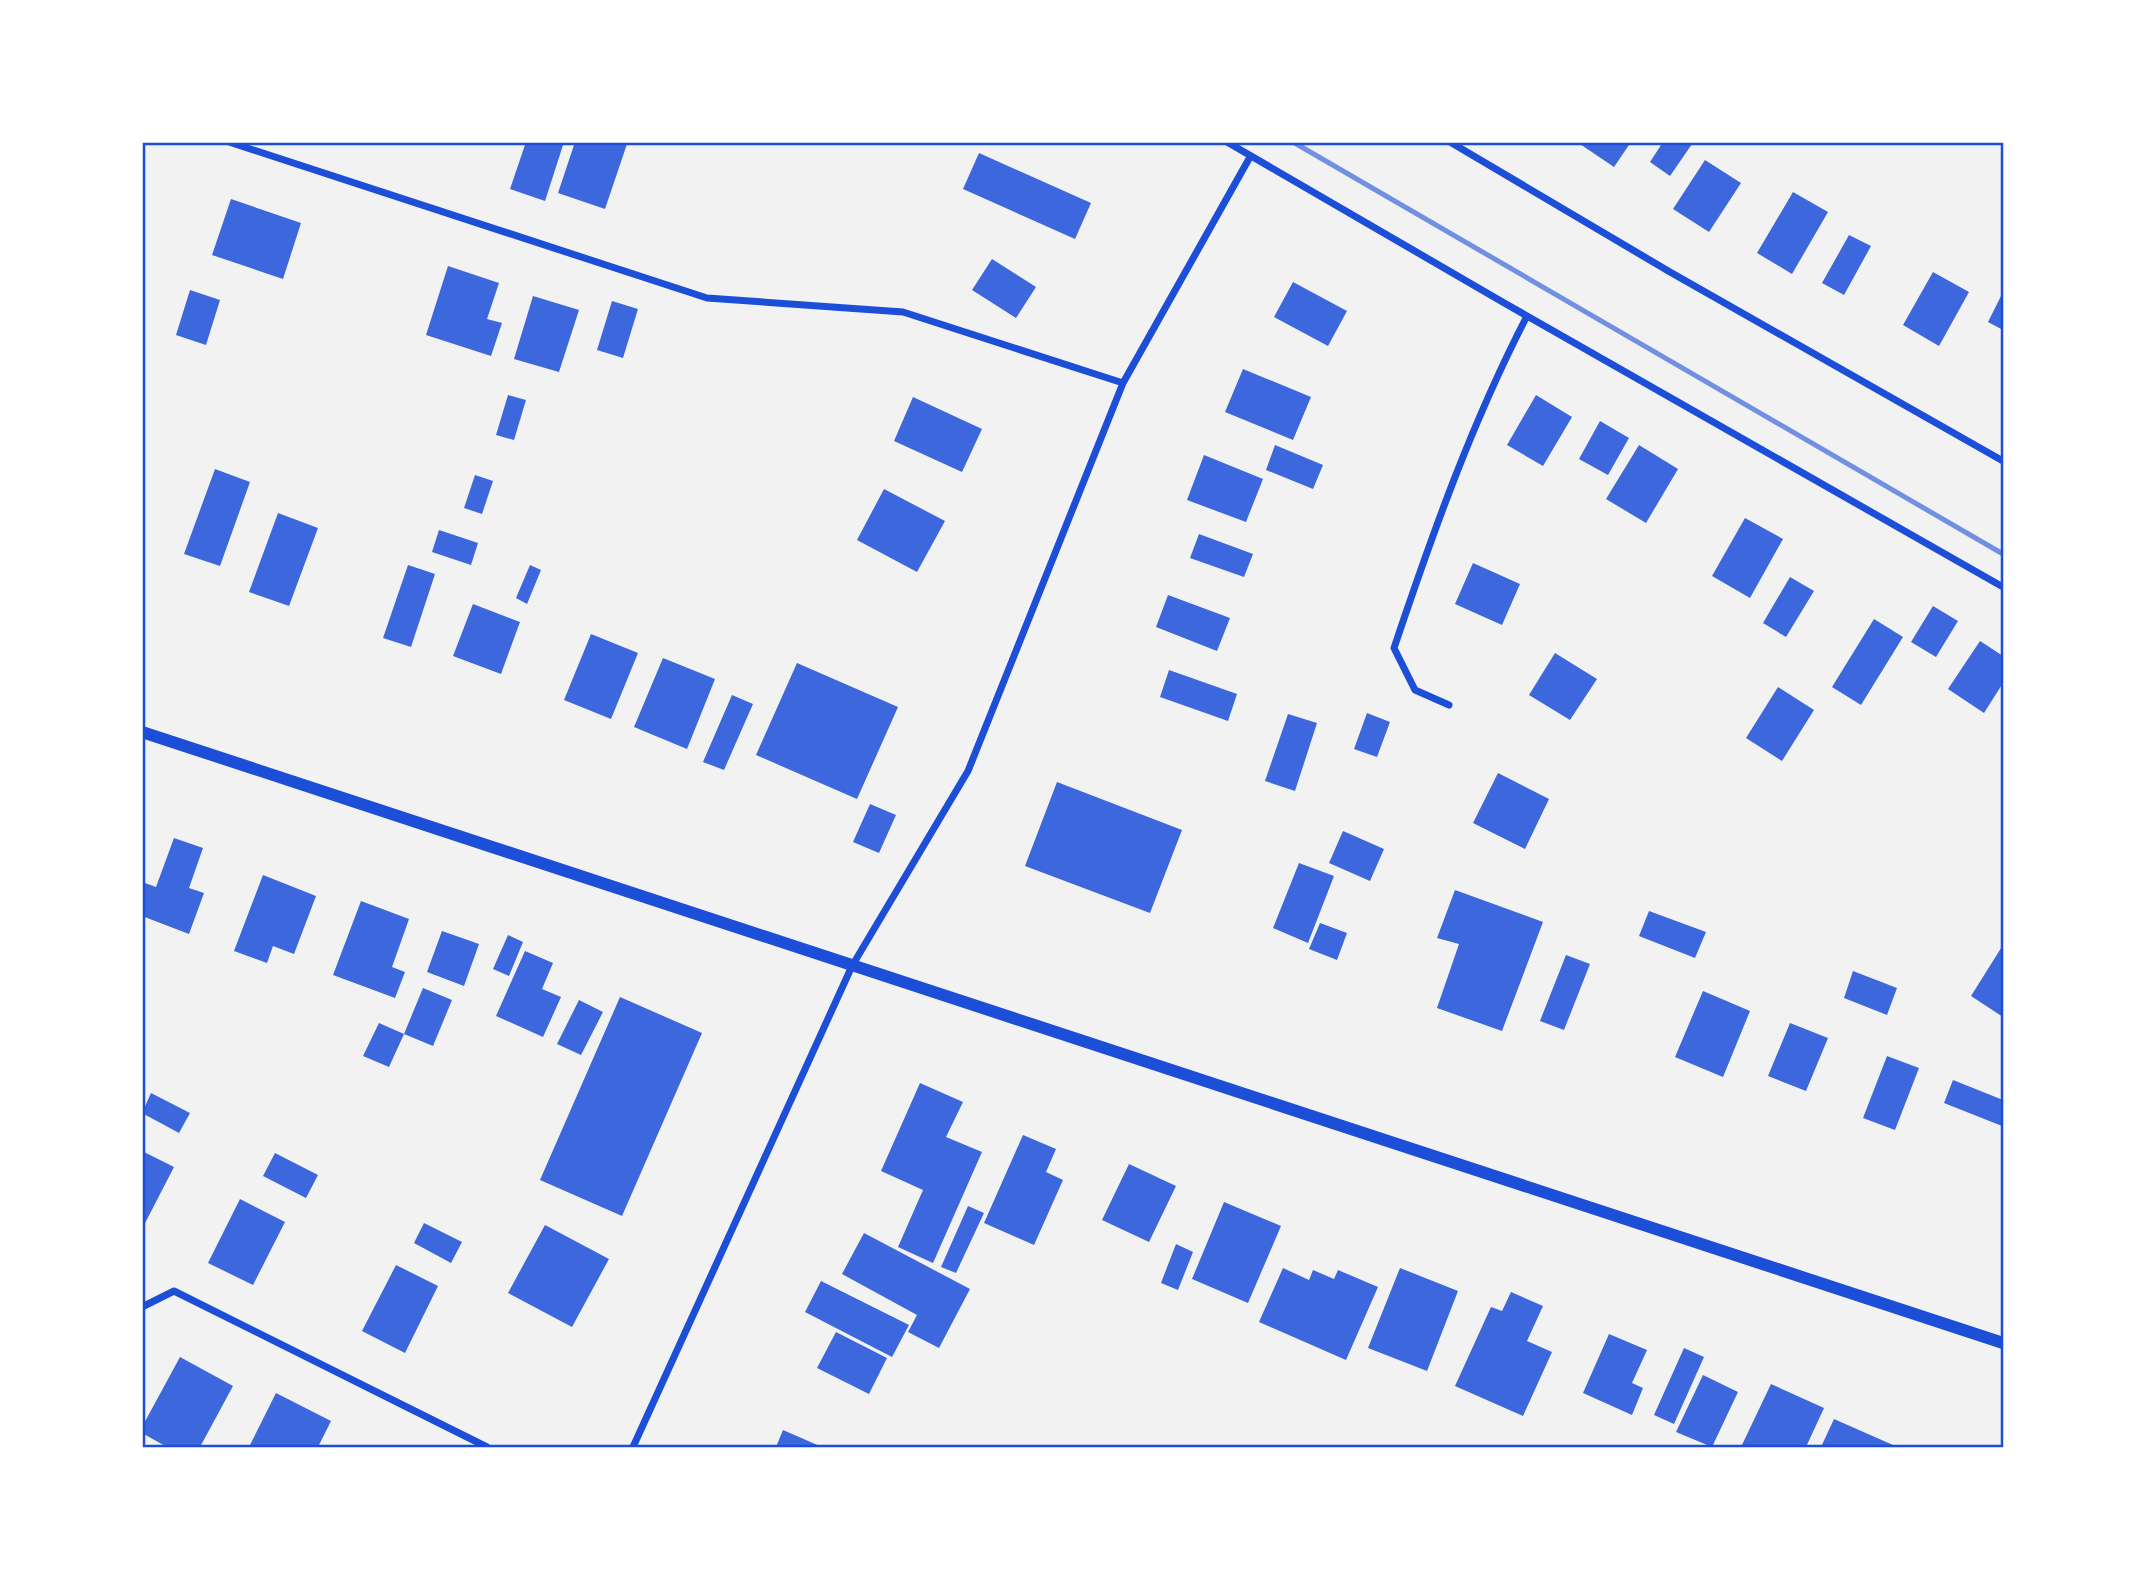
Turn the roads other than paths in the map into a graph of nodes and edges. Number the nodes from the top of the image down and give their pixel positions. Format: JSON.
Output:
{"nodes":[{"id":1,"x":229,"y":142,"type":"edge"},
{"id":2,"x":1227,"y":142,"type":"edge"},
{"id":3,"x":1450,"y":142,"type":"edge"},
{"id":4,"x":1250,"y":157,"type":"junction"},
{"id":5,"x":1527,"y":316,"type":"junction"},
{"id":6,"x":1123,"y":383,"type":"junction"},
{"id":7,"x":2003,"y":461,"type":"edge"},
{"id":8,"x":2003,"y":587,"type":"edge"},
{"id":9,"x":1449,"y":705,"type":"dead end"},
{"id":10,"x":142,"y":733,"type":"edge"},
{"id":11,"x":852,"y":966,"type":"junction"},
{"id":12,"x":142,"y":1307,"type":"edge"},
{"id":13,"x":2003,"y":1343,"type":"edge"},
{"id":14,"x":488,"y":1447,"type":"edge"},
{"id":15,"x":633,"y":1447,"type":"edge"}],
"edges":[{"from":1,"to":6,"type":"street"},
{"from":2,"to":4,"type":"street"},
{"from":3,"to":7,"type":"street"},
{"from":4,"to":5,"type":"street"},
{"from":4,"to":6,"type":"street"},
{"from":5,"to":8,"type":"street"},
{"from":5,"to":9,"type":"street"},
{"from":6,"to":11,"type":"street"},
{"from":10,"to":11,"type":"street"},
{"from":11,"to":13,"type":"street"},
{"from":11,"to":15,"type":"street"},
{"from":12,"to":14,"type":"street"}]}
